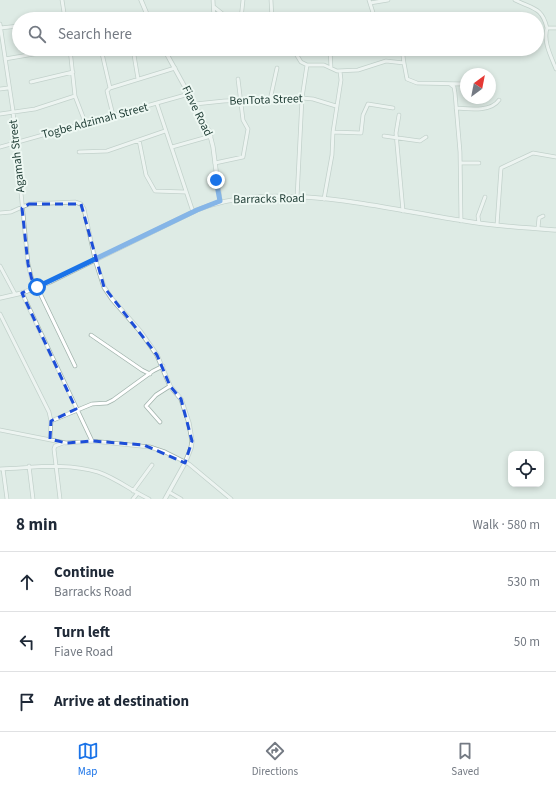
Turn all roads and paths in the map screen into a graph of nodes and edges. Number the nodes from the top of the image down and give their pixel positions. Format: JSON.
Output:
{"nodes":[{"id":1,"x":62,"y":0,"type":"edge"},
{"id":2,"x":141,"y":0,"type":"edge"},
{"id":3,"x":214,"y":0,"type":"edge"},
{"id":4,"x":243,"y":0,"type":"edge"},
{"id":5,"x":271,"y":0,"type":"edge"},
{"id":6,"x":388,"y":0,"type":"edge"},
{"id":7,"x":515,"y":0,"type":"edge"},
{"id":8,"x":370,"y":2,"type":"edge"},
{"id":9,"x":523,"y":2,"type":"edge"},
{"id":10,"x":214,"y":7,"type":"junction"},
{"id":11,"x":64,"y":12,"type":"edge"},
{"id":12,"x":146,"y":12,"type":"edge"},
{"id":13,"x":214,"y":12,"type":"edge"},
{"id":14,"x":220,"y":12,"type":"edge"},
{"id":15,"x":242,"y":12,"type":"edge"},
{"id":16,"x":272,"y":12,"type":"edge"},
{"id":17,"x":372,"y":12,"type":"edge"},
{"id":18,"x":542,"y":12,"type":"edge"},
{"id":19,"x":544,"y":15,"type":"edge"},
{"id":20,"x":0,"y":24,"type":"edge"},
{"id":21,"x":12,"y":27,"type":"edge"},
{"id":22,"x":0,"y":28,"type":"edge"},
{"id":23,"x":547,"y":28,"type":"junction"},
{"id":24,"x":556,"y":28,"type":"edge"},
{"id":25,"x":22,"y":56,"type":"edge"},
{"id":26,"x":71,"y":56,"type":"edge"},
{"id":27,"x":103,"y":56,"type":"edge"},
{"id":28,"x":133,"y":56,"type":"edge"},
{"id":29,"x":168,"y":56,"type":"edge"},
{"id":30,"x":296,"y":56,"type":"edge"},
{"id":31,"x":330,"y":56,"type":"edge"},
{"id":32,"x":403,"y":56,"type":"edge"},
{"id":33,"x":551,"y":56,"type":"junction"},
{"id":34,"x":556,"y":56,"type":"edge"},
{"id":35,"x":5,"y":59,"type":"junction"},
{"id":36,"x":404,"y":63,"type":"junction"},
{"id":37,"x":308,"y":64,"type":"junction"},
{"id":38,"x":175,"y":68,"type":"junction"},
{"id":39,"x":277,"y":68,"type":"dead end"},
{"id":40,"x":331,"y":68,"type":"junction"},
{"id":41,"x":556,"y":70,"type":"edge"},
{"id":42,"x":340,"y":71,"type":"junction"},
{"id":43,"x":73,"y":72,"type":"junction"},
{"id":44,"x":238,"y":78,"type":"dead end"},
{"id":45,"x":138,"y":79,"type":"junction"},
{"id":46,"x":30,"y":82,"type":"dead end"},
{"id":47,"x":450,"y":84,"type":"junction"},
{"id":48,"x":460,"y":84,"type":"edge"},
{"id":49,"x":8,"y":88,"type":"junction"},
{"id":50,"x":110,"y":88,"type":"junction"},
{"id":51,"x":0,"y":89,"type":"edge"},
{"id":52,"x":189,"y":94,"type":"junction"},
{"id":53,"x":75,"y":96,"type":"junction"},
{"id":54,"x":302,"y":98,"type":"junction"},
{"id":55,"x":242,"y":100,"type":"junction"},
{"id":56,"x":270,"y":100,"type":"junction"},
{"id":57,"x":499,"y":100,"type":"dead end"},
{"id":58,"x":157,"y":104,"type":"junction"},
{"id":59,"x":195,"y":104,"type":"junction"},
{"id":60,"x":336,"y":106,"type":"junction"},
{"id":61,"x":393,"y":108,"type":"dead end"},
{"id":62,"x":456,"y":108,"type":"junction"},
{"id":63,"x":13,"y":111,"type":"junction"},
{"id":64,"x":0,"y":114,"type":"edge"},
{"id":65,"x":113,"y":115,"type":"junction"},
{"id":66,"x":399,"y":115,"type":"dead end"},
{"id":67,"x":85,"y":122,"type":"junction"},
{"id":68,"x":165,"y":131,"type":"junction"},
{"id":69,"x":333,"y":132,"type":"junction"},
{"id":70,"x":211,"y":136,"type":"junction"},
{"id":71,"x":384,"y":136,"type":"dead end"},
{"id":72,"x":426,"y":137,"type":"dead end"},
{"id":73,"x":398,"y":139,"type":"junction"},
{"id":74,"x":139,"y":140,"type":"junction"},
{"id":75,"x":16,"y":142,"type":"junction"},
{"id":76,"x":0,"y":147,"type":"edge"},
{"id":77,"x":172,"y":147,"type":"junction"},
{"id":78,"x":79,"y":152,"type":"dead end"},
{"id":79,"x":556,"y":157,"type":"edge"},
{"id":80,"x":215,"y":163,"type":"junction"},
{"id":81,"x":460,"y":163,"type":"junction"},
{"id":82,"x":480,"y":163,"type":"dead end"},
{"id":83,"x":185,"y":192,"type":"junction"},
{"id":84,"x":484,"y":197,"type":"dead end"},
{"id":85,"x":297,"y":198,"type":"junction"},
{"id":86,"x":324,"y":199,"type":"junction"},
{"id":87,"x":220,"y":201,"type":"junction"},
{"id":88,"x":22,"y":208,"type":"junction"},
{"id":89,"x":403,"y":211,"type":"junction"},
{"id":90,"x":193,"y":212,"type":"junction"},
{"id":91,"x":0,"y":213,"type":"edge"},
{"id":92,"x":543,"y":216,"type":"dead end"},
{"id":93,"x":461,"y":221,"type":"junction"},
{"id":94,"x":479,"y":223,"type":"junction"},
{"id":95,"x":497,"y":225,"type":"junction"},
{"id":96,"x":538,"y":228,"type":"junction"},
{"id":97,"x":556,"y":230,"type":"edge"},
{"id":98,"x":95,"y":259,"type":"junction"},
{"id":99,"x":0,"y":266,"type":"edge"},
{"id":100,"x":36,"y":288,"type":"junction"},
{"id":101,"x":22,"y":293,"type":"junction"},
{"id":102,"x":15,"y":294,"type":"junction"},
{"id":103,"x":0,"y":298,"type":"edge"},
{"id":104,"x":0,"y":314,"type":"edge"},
{"id":105,"x":91,"y":335,"type":"dead end"},
{"id":106,"x":75,"y":366,"type":"dead end"},
{"id":107,"x":163,"y":366,"type":"junction"},
{"id":108,"x":150,"y":374,"type":"junction"},
{"id":109,"x":170,"y":386,"type":"junction"},
{"id":110,"x":76,"y":409,"type":"junction"},
{"id":111,"x":51,"y":421,"type":"junction"},
{"id":112,"x":160,"y":422,"type":"dead end"},
{"id":113,"x":0,"y":430,"type":"edge"},
{"id":114,"x":50,"y":439,"type":"junction"},
{"id":115,"x":92,"y":441,"type":"junction"},
{"id":116,"x":66,"y":443,"type":"junction"},
{"id":117,"x":185,"y":463,"type":"junction"},
{"id":118,"x":152,"y":465,"type":"dead end"},
{"id":119,"x":28,"y":466,"type":"junction"},
{"id":120,"x":55,"y":466,"type":"junction"},
{"id":121,"x":2,"y":469,"type":"edge"},
{"id":122,"x":133,"y":491,"type":"junction"},
{"id":123,"x":169,"y":492,"type":"junction"},
{"id":124,"x":136,"y":494,"type":"junction"},
{"id":125,"x":7,"y":499,"type":"edge"},
{"id":126,"x":33,"y":499,"type":"edge"},
{"id":127,"x":60,"y":499,"type":"edge"},
{"id":128,"x":133,"y":499,"type":"edge"},
{"id":129,"x":149,"y":499,"type":"edge"},
{"id":130,"x":165,"y":499,"type":"edge"},
{"id":131,"x":181,"y":499,"type":"edge"},
{"id":132,"x":231,"y":499,"type":"edge"}],
"edges":[{"from":1,"to":11,"type":"street"},
{"from":2,"to":12,"type":"street"},
{"from":3,"to":10,"type":"street"},
{"from":4,"to":15,"type":"street"},
{"from":5,"to":16,"type":"street"},
{"from":6,"to":8,"type":"street"},
{"from":7,"to":9,"type":"street"},
{"from":8,"to":17,"type":"street"},
{"from":9,"to":18,"type":"street"},
{"from":10,"to":13,"type":"street"},
{"from":10,"to":14,"type":"street"},
{"from":19,"to":23,"type":"street"},
{"from":20,"to":22,"type":"street","name":"Agamah Street"},
{"from":21,"to":22,"type":"street"},
{"from":22,"to":35,"type":"street","name":"Agamah Street"},
{"from":23,"to":24,"type":"street"},
{"from":23,"to":33,"type":"street"},
{"from":25,"to":35,"type":"street"},
{"from":26,"to":43,"type":"street"},
{"from":27,"to":50,"type":"street"},
{"from":28,"to":45,"type":"street"},
{"from":29,"to":38,"type":"street","name":"Fiave Road"},
{"from":30,"to":37,"type":"street"},
{"from":31,"to":40,"type":"street"},
{"from":32,"to":36,"type":"street"},
{"from":33,"to":34,"type":"street"},
{"from":33,"to":41,"type":"street"},
{"from":35,"to":49,"type":"street","name":"Agamah Street"},
{"from":36,"to":42,"type":"street"},
{"from":36,"to":47,"type":"street"},
{"from":37,"to":40,"type":"street"},
{"from":37,"to":54,"type":"street"},
{"from":38,"to":45,"type":"street"},
{"from":38,"to":52,"type":"street","name":"Fiave Road"},
{"from":39,"to":56,"type":"street"},
{"from":40,"to":42,"type":"street"},
{"from":42,"to":60,"type":"street"},
{"from":43,"to":46,"type":"street"},
{"from":43,"to":53,"type":"street"},
{"from":44,"to":55,"type":"street"},
{"from":45,"to":50,"type":"street"},
{"from":47,"to":48,"type":"street"},
{"from":47,"to":62,"type":"street"},
{"from":49,"to":51,"type":"street"},
{"from":49,"to":63,"type":"street","name":"Agamah Street"},
{"from":50,"to":65,"type":"street"},
{"from":52,"to":58,"type":"street","name":"Togbe Adzimah Street"},
{"from":52,"to":59,"type":"street","name":"Fiave Road"},
{"from":53,"to":63,"type":"street"},
{"from":53,"to":67,"type":"street"},
{"from":54,"to":56,"type":"street","name":"BenTota Street"},
{"from":54,"to":60,"type":"street","name":"BenTota Street"},
{"from":54,"to":85,"type":"street"},
{"from":55,"to":56,"type":"street","name":"BenTota Street"},
{"from":55,"to":59,"type":"street","name":"BenTota Street"},
{"from":55,"to":80,"type":"street"},
{"from":57,"to":62,"type":"street"},
{"from":58,"to":65,"type":"street","name":"Togbe Adzimah Street"},
{"from":58,"to":68,"type":"street"},
{"from":59,"to":70,"type":"street","name":"Fiave Road"},
{"from":60,"to":69,"type":"street"},
{"from":61,"to":69,"type":"street"},
{"from":62,"to":81,"type":"street"},
{"from":63,"to":64,"type":"street"},
{"from":63,"to":75,"type":"street","name":"Agamah Street"},
{"from":65,"to":67,"type":"street","name":"Togbe Adzimah Street"},
{"from":66,"to":73,"type":"street"},
{"from":67,"to":75,"type":"street","name":"Togbe Adzimah Street"},
{"from":68,"to":74,"type":"street"},
{"from":68,"to":77,"type":"street"},
{"from":69,"to":86,"type":"street"},
{"from":70,"to":77,"type":"street"},
{"from":70,"to":80,"type":"street","name":"Fiave Road"},
{"from":71,"to":73,"type":"street"},
{"from":72,"to":73,"type":"street"},
{"from":73,"to":89,"type":"street"},
{"from":74,"to":78,"type":"street"},
{"from":74,"to":83,"type":"street"},
{"from":75,"to":76,"type":"street","name":"Togbe Adzimah Street"},
{"from":75,"to":88,"type":"street","name":"Agamah Street"},
{"from":77,"to":83,"type":"street"},
{"from":79,"to":95,"type":"street"},
{"from":80,"to":87,"type":"street","name":"Fiave Road"},
{"from":81,"to":82,"type":"street"},
{"from":81,"to":93,"type":"street"},
{"from":83,"to":90,"type":"street"},
{"from":84,"to":94,"type":"street"},
{"from":85,"to":86,"type":"street","name":"Barracks Road"},
{"from":85,"to":87,"type":"street","name":"Barracks Road"},
{"from":86,"to":89,"type":"street","name":"Barracks Road"},
{"from":87,"to":90,"type":"street","name":"Barracks Road"},
{"from":88,"to":91,"type":"street"},
{"from":88,"to":98,"type":"street"},
{"from":88,"to":100,"type":"street","name":"Agamah Street"},
{"from":89,"to":93,"type":"street","name":"Barracks Road"},
{"from":90,"to":98,"type":"street","name":"Barracks Road"},
{"from":92,"to":96,"type":"street"},
{"from":93,"to":94,"type":"street","name":"Barracks Road"},
{"from":94,"to":95,"type":"street","name":"Barracks Road"},
{"from":95,"to":96,"type":"street","name":"Barracks Road"},
{"from":96,"to":97,"type":"street","name":"Barracks Road"},
{"from":98,"to":100,"type":"street","name":"Barracks Road"},
{"from":98,"to":107,"type":"street"},
{"from":99,"to":102,"type":"street"},
{"from":100,"to":101,"type":"street","name":"Barracks Road"},
{"from":100,"to":106,"type":"street","name":"Agamah Street"},
{"from":101,"to":102,"type":"street","name":"Barracks Road"},
{"from":101,"to":110,"type":"street"},
{"from":102,"to":103,"type":"street","name":"Barracks Road"},
{"from":104,"to":111,"type":"street"},
{"from":105,"to":108,"type":"street"},
{"from":107,"to":108,"type":"street"},
{"from":107,"to":109,"type":"street"},
{"from":108,"to":110,"type":"street"},
{"from":109,"to":112,"type":"street"},
{"from":109,"to":117,"type":"street"},
{"from":110,"to":111,"type":"street"},
{"from":110,"to":115,"type":"street"},
{"from":111,"to":114,"type":"street"},
{"from":113,"to":114,"type":"street"},
{"from":114,"to":116,"type":"street"},
{"from":115,"to":116,"type":"street"},
{"from":115,"to":117,"type":"street"},
{"from":116,"to":120,"type":"street"},
{"from":117,"to":123,"type":"street"},
{"from":117,"to":132,"type":"street"},
{"from":118,"to":122,"type":"street"},
{"from":119,"to":120,"type":"street"},
{"from":119,"to":121,"type":"street"},
{"from":119,"to":126,"type":"street"},
{"from":120,"to":122,"type":"street"},
{"from":120,"to":127,"type":"street"},
{"from":121,"to":125,"type":"street"},
{"from":122,"to":124,"type":"street"},
{"from":123,"to":130,"type":"street"},
{"from":123,"to":131,"type":"street"},
{"from":124,"to":128,"type":"street"},
{"from":124,"to":129,"type":"street"}]}
